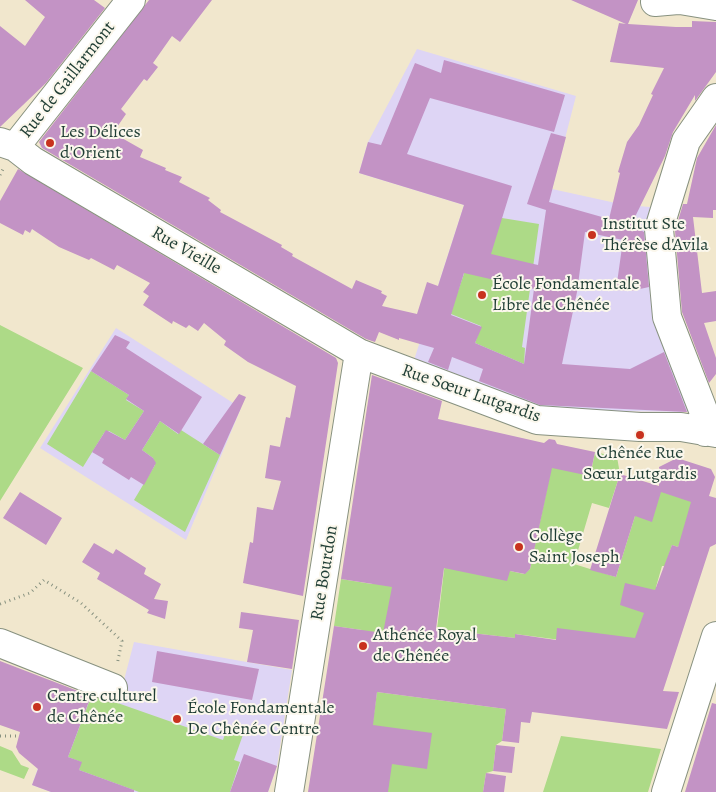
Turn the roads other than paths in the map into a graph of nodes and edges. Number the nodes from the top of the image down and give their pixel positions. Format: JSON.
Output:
{"nodes":[{"id":1,"x":131,"y":0,"type":"edge"},
{"id":2,"x":671,"y":0,"type":"edge"},
{"id":3,"x":716,"y":6,"type":"edge"},
{"id":4,"x":716,"y":98,"type":"edge"},
{"id":5,"x":7,"y":144,"type":"edge"},
{"id":6,"x":359,"y":353,"type":"junction"},
{"id":7,"x":711,"y":432,"type":"edge"},
{"id":8,"x":0,"y":643,"type":"edge"},
{"id":9,"x":714,"y":650,"type":"edge"},
{"id":10,"x":113,"y":688,"type":"road end"},
{"id":11,"x":289,"y":792,"type":"edge"},
{"id":12,"x":666,"y":792,"type":"edge"}],
"edges":[{"from":1,"to":5,"type":"street","name":"Rue de Gaillarmont"},
{"from":2,"to":3,"type":"street"},
{"from":4,"to":7,"type":"street"},
{"from":5,"to":6,"type":"street","name":"Rue Vieille"},
{"from":6,"to":7,"type":"street","name":"Rue Sœur Lutgardis"},
{"from":6,"to":11,"type":"street","name":"Rue Bourdon"},
{"from":8,"to":10,"type":"street"},
{"from":9,"to":12,"type":"street"}]}
